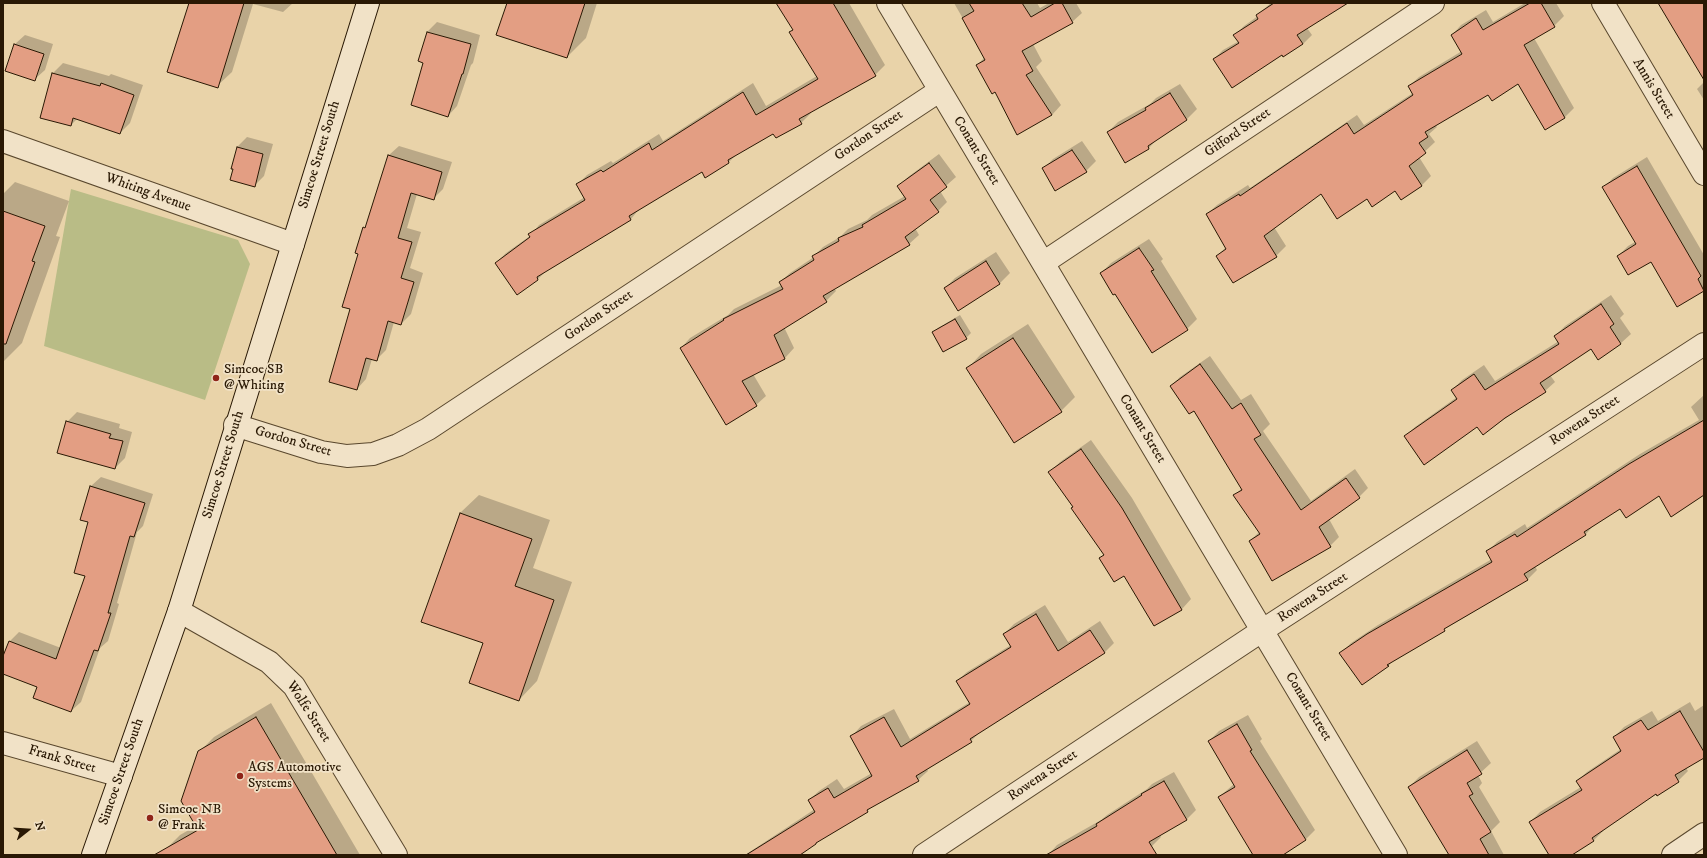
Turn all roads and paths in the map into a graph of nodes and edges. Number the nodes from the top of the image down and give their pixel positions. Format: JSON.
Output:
{"nodes":[{"id":1,"x":368,"y":3,"type":"edge"},
{"id":2,"x":888,"y":3,"type":"edge"},
{"id":3,"x":1433,"y":3,"type":"edge"},
{"id":4,"x":1603,"y":3,"type":"edge"},
{"id":5,"x":939,"y":91,"type":"junction"},
{"id":6,"x":3,"y":141,"type":"edge"},
{"id":7,"x":1704,"y":174,"type":"edge"},
{"id":8,"x":293,"y":244,"type":"junction"},
{"id":9,"x":1043,"y":263,"type":"junction"},
{"id":10,"x":1704,"y":344,"type":"edge"},
{"id":11,"x":235,"y":425,"type":"junction"},
{"id":12,"x":179,"y":611,"type":"junction"},
{"id":13,"x":1263,"y":630,"type":"junction"},
{"id":14,"x":3,"y":743,"type":"edge"},
{"id":15,"x":121,"y":776,"type":"junction"},
{"id":16,"x":1704,"y":834,"type":"edge"},
{"id":17,"x":94,"y":855,"type":"edge"},
{"id":18,"x":396,"y":855,"type":"edge"},
{"id":19,"x":924,"y":855,"type":"edge"},
{"id":20,"x":1396,"y":855,"type":"edge"},
{"id":21,"x":1673,"y":855,"type":"edge"}],
"edges":[{"from":1,"to":8,"type":"street","name":"Simcoe Street South"},
{"from":2,"to":5,"type":"street","name":"Conant Street"},
{"from":3,"to":9,"type":"street","name":"Gifford Street"},
{"from":4,"to":7,"type":"street","name":"Annis Street"},
{"from":5,"to":9,"type":"street","name":"Conant Street"},
{"from":5,"to":11,"type":"street","name":"Gordon Street"},
{"from":6,"to":8,"type":"street","name":"Whiting Avenue"},
{"from":8,"to":11,"type":"street","name":"Simcoe Street South"},
{"from":9,"to":13,"type":"street","name":"Conant Street"},
{"from":10,"to":13,"type":"street","name":"Rowena Street"},
{"from":11,"to":12,"type":"street","name":"Simcoe Street South"},
{"from":12,"to":15,"type":"street","name":"Simcoe Street South"},
{"from":12,"to":18,"type":"street","name":"Wolfe Street"},
{"from":13,"to":19,"type":"street","name":"Rowena Street"},
{"from":13,"to":20,"type":"street","name":"Conant Street"},
{"from":14,"to":15,"type":"street","name":"Frank Street"},
{"from":15,"to":17,"type":"street","name":"Simcoe Street South"},
{"from":16,"to":21,"type":"street"}]}
